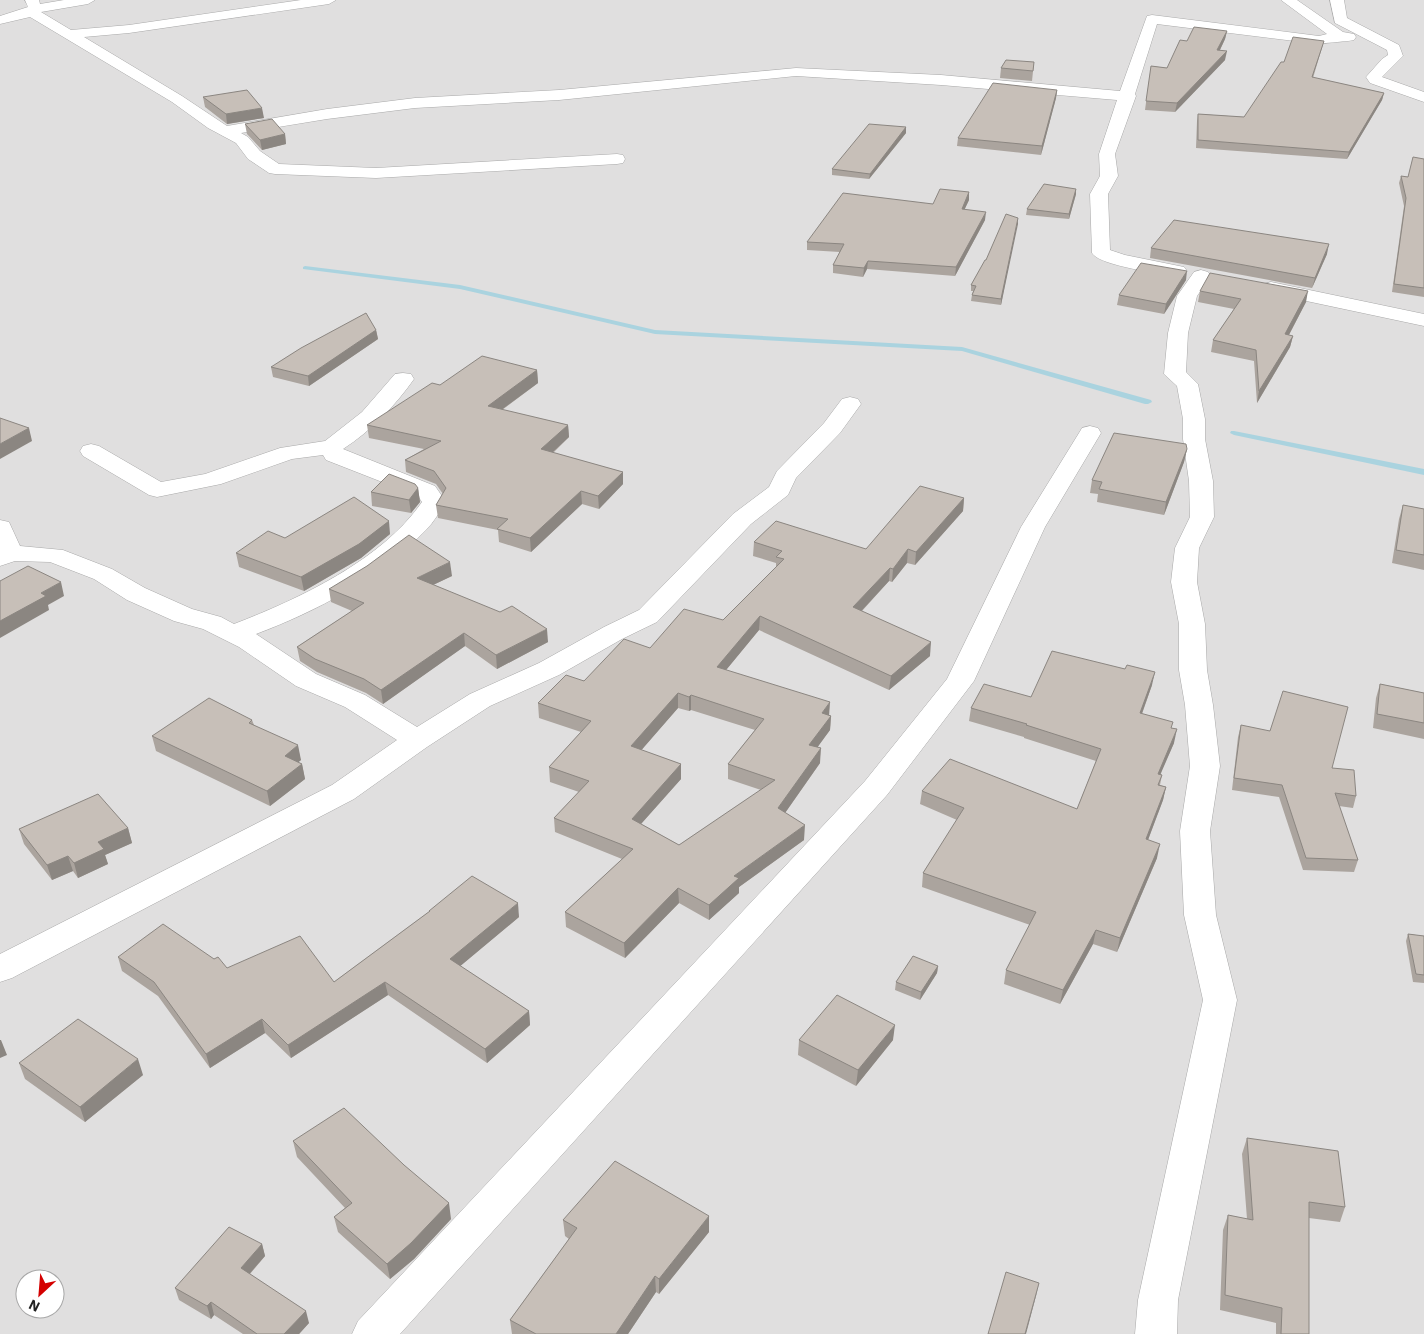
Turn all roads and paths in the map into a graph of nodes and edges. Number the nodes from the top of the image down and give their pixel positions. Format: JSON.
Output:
{"nodes":[{"id":1,"x":88,"y":0,"type":"edge"},
{"id":2,"x":329,"y":0,"type":"edge"},
{"id":3,"x":1288,"y":0,"type":"edge"},
{"id":4,"x":1337,"y":0,"type":"edge"},
{"id":5,"x":33,"y":7,"type":"edge"},
{"id":6,"x":0,"y":20,"type":"edge"},
{"id":7,"x":70,"y":34,"type":"junction"},
{"id":8,"x":1339,"y":36,"type":"junction"},
{"id":9,"x":1380,"y":41,"type":"junction"},
{"id":10,"x":1128,"y":96,"type":"junction"},
{"id":11,"x":1424,"y":97,"type":"edge"},
{"id":12,"x":225,"y":130,"type":"junction"},
{"id":13,"x":617,"y":159,"type":"dead end"},
{"id":14,"x":1251,"y":285,"type":"edge"},
{"id":15,"x":1424,"y":320,"type":"edge"},
{"id":16,"x":403,"y":380,"type":"dead end"},
{"id":17,"x":850,"y":404,"type":"dead end"},
{"id":18,"x":1090,"y":433,"type":"dead end"},
{"id":19,"x":331,"y":447,"type":"junction"},
{"id":20,"x":91,"y":451,"type":"dead end"},
{"id":21,"x":0,"y":527,"type":"edge"},
{"id":22,"x":6,"y":556,"type":"edge"},
{"id":23,"x":234,"y":633,"type":"junction"},
{"id":24,"x":417,"y":740,"type":"junction"},
{"id":25,"x":0,"y":969,"type":"edge"},
{"id":26,"x":373,"y":1334,"type":"edge"},
{"id":27,"x":1156,"y":1334,"type":"edge"}],
"edges":[{"from":1,"to":5,"type":"street"},
{"from":2,"to":7,"type":"street"},
{"from":3,"to":8,"type":"street"},
{"from":4,"to":9,"type":"street"},
{"from":5,"to":6,"type":"street"},
{"from":5,"to":7,"type":"street"},
{"from":7,"to":12,"type":"street"},
{"from":8,"to":9,"type":"street"},
{"from":8,"to":10,"type":"street"},
{"from":9,"to":11,"type":"street"},
{"from":10,"to":12,"type":"street"},
{"from":10,"to":27,"type":"street"},
{"from":12,"to":13,"type":"street"},
{"from":14,"to":15,"type":"street"},
{"from":16,"to":19,"type":"street"},
{"from":17,"to":24,"type":"street"},
{"from":18,"to":26,"type":"street"},
{"from":19,"to":20,"type":"street"},
{"from":19,"to":23,"type":"street"},
{"from":21,"to":22,"type":"street"},
{"from":22,"to":23,"type":"street"},
{"from":23,"to":24,"type":"street"},
{"from":24,"to":25,"type":"street"}]}
